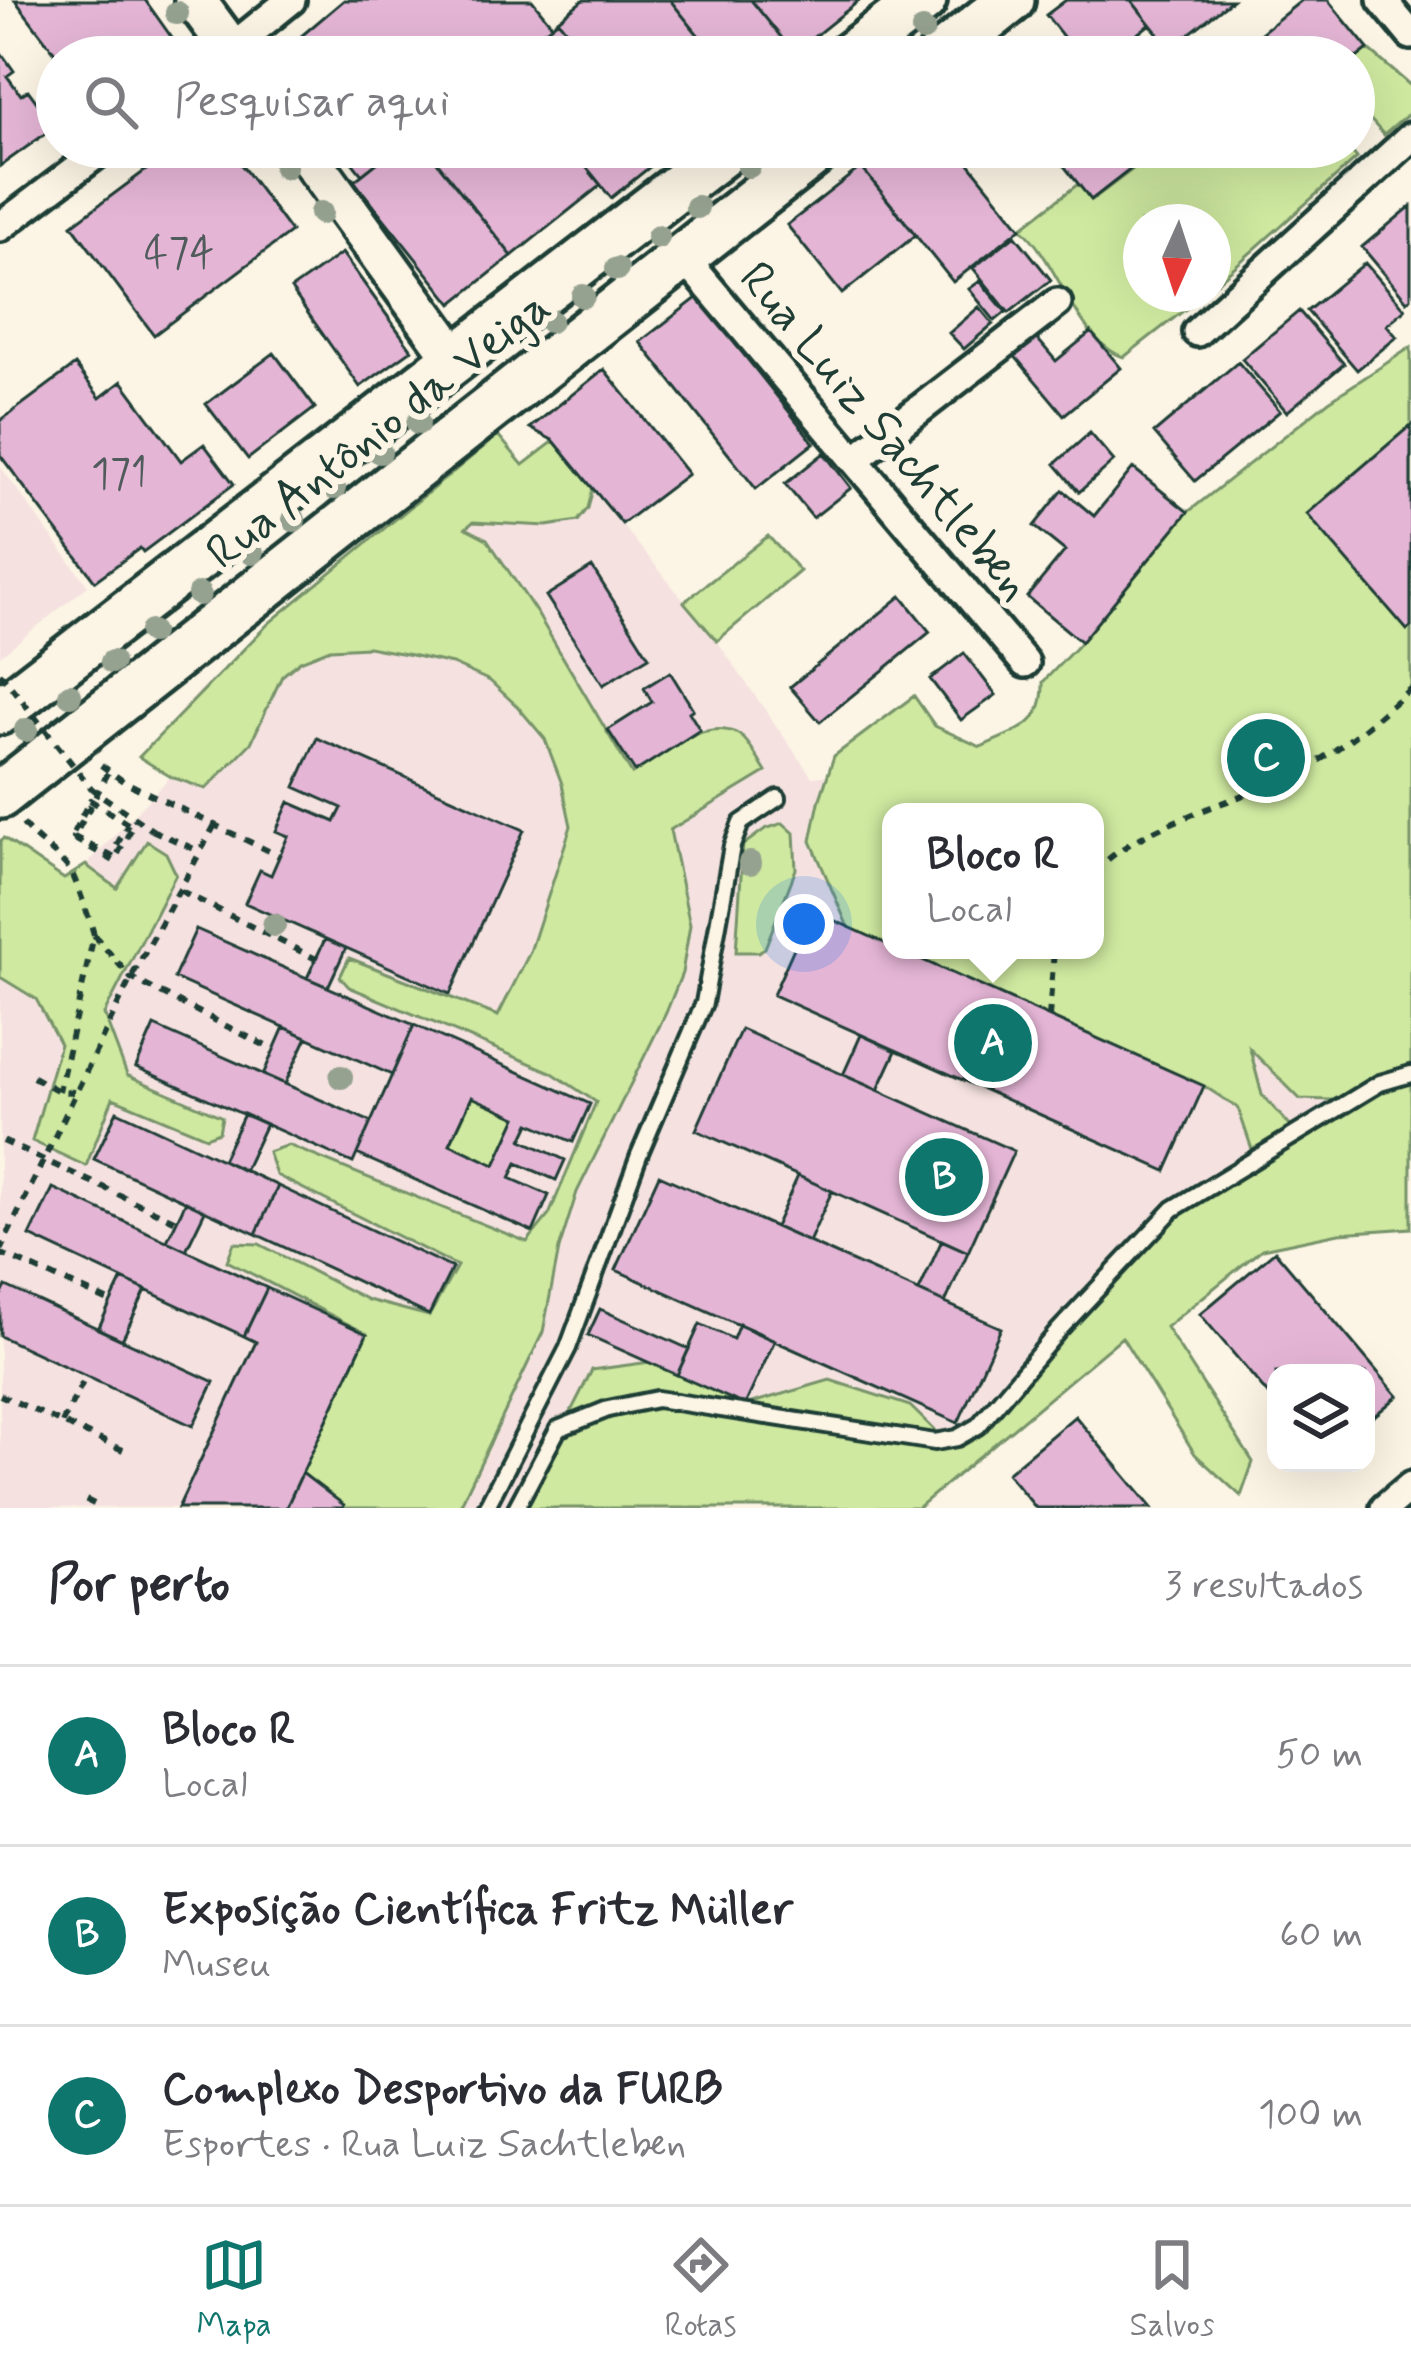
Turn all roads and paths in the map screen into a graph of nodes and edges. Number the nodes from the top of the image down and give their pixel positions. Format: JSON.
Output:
{"nodes":[{"id":1,"x":195,"y":0,"type":"edge"},
{"id":2,"x":291,"y":0,"type":"edge"},
{"id":3,"x":922,"y":0,"type":"edge"},
{"id":4,"x":1011,"y":0,"type":"edge"},
{"id":5,"x":1382,"y":0,"type":"edge"},
{"id":6,"x":1411,"y":35,"type":"edge"},
{"id":7,"x":218,"y":36,"type":"edge"},
{"id":8,"x":250,"y":36,"type":"edge"},
{"id":9,"x":875,"y":36,"type":"edge"},
{"id":10,"x":966,"y":36,"type":"edge"},
{"id":11,"x":1411,"y":137,"type":"edge"},
{"id":12,"x":78,"y":168,"type":"edge"},
{"id":13,"x":317,"y":168,"type":"edge"},
{"id":14,"x":702,"y":168,"type":"edge"},
{"id":15,"x":794,"y":168,"type":"edge"},
{"id":16,"x":0,"y":227,"type":"edge"},
{"id":17,"x":681,"y":254,"type":"junction"},
{"id":18,"x":1057,"y":303,"type":"dead end"},
{"id":19,"x":1197,"y":332,"type":"dead end"},
{"id":20,"x":454,"y":357,"type":"junction"},
{"id":21,"x":491,"y":407,"type":"junction"},
{"id":22,"x":854,"y":460,"type":"junction"},
{"id":23,"x":1024,"y":663,"type":"dead end"},
{"id":24,"x":0,"y":673,"type":"edge"},
{"id":25,"x":1411,"y":688,"type":"edge"},
{"id":26,"x":0,"y":711,"type":"edge"},
{"id":27,"x":0,"y":795,"type":"edge"},
{"id":28,"x":778,"y":799,"type":"dead end"},
{"id":29,"x":132,"y":822,"type":"junction"},
{"id":30,"x":216,"y":824,"type":"junction"},
{"id":31,"x":33,"y":837,"type":"dead end"},
{"id":32,"x":201,"y":852,"type":"junction"},
{"id":33,"x":279,"y":856,"type":"dead end"},
{"id":34,"x":1104,"y":862,"type":"edge"},
{"id":35,"x":181,"y":891,"type":"junction"},
{"id":36,"x":94,"y":934,"type":"junction"},
{"id":37,"x":316,"y":959,"type":"dead end"},
{"id":38,"x":1053,"y":959,"type":"edge"},
{"id":39,"x":131,"y":978,"type":"junction"},
{"id":40,"x":1049,"y":1017,"type":"dead end"},
{"id":41,"x":274,"y":1050,"type":"dead end"},
{"id":42,"x":1411,"y":1074,"type":"edge"},
{"id":43,"x":33,"y":1077,"type":"dead end"},
{"id":44,"x":59,"y":1091,"type":"junction"},
{"id":45,"x":74,"y":1092,"type":"junction"},
{"id":46,"x":3,"y":1141,"type":"edge"},
{"id":47,"x":42,"y":1160,"type":"junction"},
{"id":48,"x":176,"y":1221,"type":"dead end"},
{"id":49,"x":0,"y":1252,"type":"edge"},
{"id":50,"x":111,"y":1302,"type":"dead end"},
{"id":51,"x":86,"y":1376,"type":"dead end"},
{"id":52,"x":0,"y":1395,"type":"edge"},
{"id":53,"x":62,"y":1423,"type":"junction"},
{"id":54,"x":123,"y":1450,"type":"dead end"},
{"id":55,"x":1411,"y":1486,"type":"edge"},
{"id":56,"x":86,"y":1501,"type":"dead end"},
{"id":57,"x":96,"y":1505,"type":"dead end"},
{"id":58,"x":486,"y":1508,"type":"edge"},
{"id":59,"x":516,"y":1508,"type":"edge"},
{"id":60,"x":1385,"y":1508,"type":"edge"}],
"edges":[{"from":1,"to":7,"type":"street"},
{"from":2,"to":8,"type":"street"},
{"from":3,"to":9,"type":"main road"},
{"from":4,"to":10,"type":"main road"},
{"from":5,"to":6,"type":"street"},
{"from":11,"to":19,"type":"street"},
{"from":12,"to":16,"type":"street"},
{"from":13,"to":20,"type":"street"},
{"from":14,"to":20,"type":"main road","name":"Rua Antônio da Veiga"},
{"from":15,"to":17,"type":"main road","name":"Rua Antônio da Veiga"},
{"from":17,"to":21,"type":"main road","name":"Rua Antônio da Veiga"},
{"from":17,"to":22,"type":"street","name":"Rua Luiz Sachtleben"},
{"from":18,"to":22,"type":"street"},
{"from":20,"to":21,"type":"main road"},
{"from":20,"to":26,"type":"main road","name":"Rua Antônio da Veiga"},
{"from":21,"to":27,"type":"main road","name":"Rua Antônio da Veiga"},
{"from":22,"to":23,"type":"street","name":"Rua Luiz Sachtleben"},
{"from":24,"to":29,"type":"path","bridge":true},
{"from":25,"to":34,"type":"path"},
{"from":28,"to":58,"type":"lane"},
{"from":29,"to":29,"type":"path","bridge":true},
{"from":29,"to":30,"type":"path"},
{"from":29,"to":32,"type":"path","bridge":true},
{"from":30,"to":32,"type":"path"},
{"from":30,"to":33,"type":"path"},
{"from":31,"to":36,"type":"path"},
{"from":32,"to":35,"type":"path"},
{"from":35,"to":37,"type":"path"},
{"from":35,"to":39,"type":"path"},
{"from":36,"to":39,"type":"path"},
{"from":36,"to":44,"type":"path"},
{"from":38,"to":40,"type":"path"},
{"from":39,"to":41,"type":"path"},
{"from":39,"to":45,"type":"path"},
{"from":42,"to":59,"type":"lane"},
{"from":43,"to":44,"type":"path"},
{"from":44,"to":45,"type":"path"},
{"from":45,"to":47,"type":"path"},
{"from":46,"to":47,"type":"path"},
{"from":47,"to":48,"type":"path"},
{"from":47,"to":49,"type":"path"},
{"from":49,"to":50,"type":"path"},
{"from":51,"to":53,"type":"path"},
{"from":52,"to":53,"type":"path"},
{"from":53,"to":54,"type":"path"},
{"from":55,"to":60,"type":"street"},
{"from":56,"to":57,"type":"path"}]}
